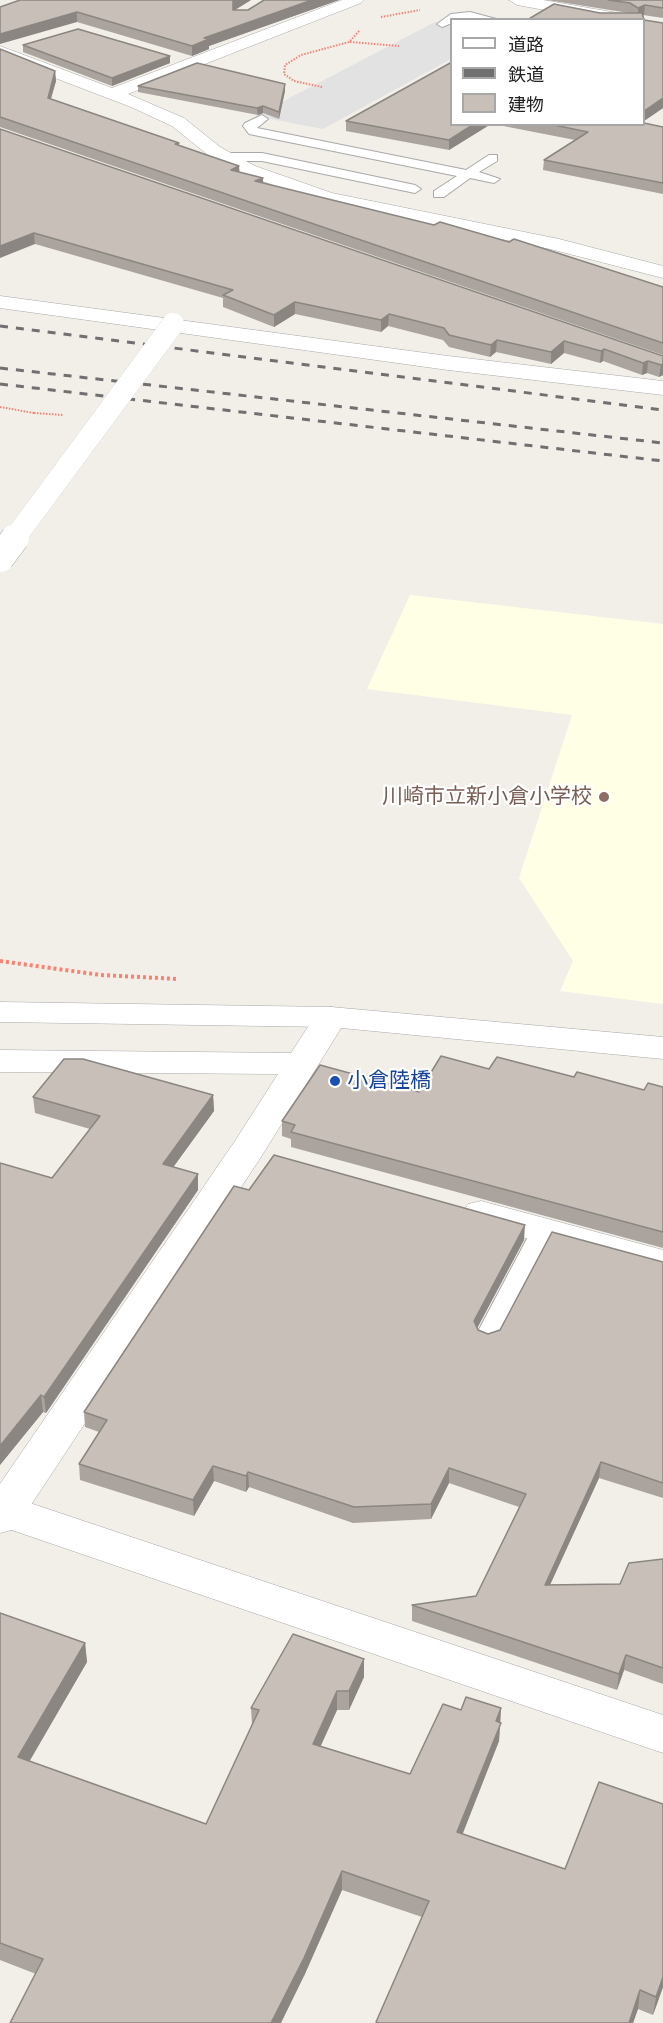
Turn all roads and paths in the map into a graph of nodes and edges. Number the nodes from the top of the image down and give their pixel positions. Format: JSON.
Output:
{"nodes":[{"id":1,"x":356,"y":0,"type":"edge"},
{"id":2,"x":517,"y":0,"type":"edge"},
{"id":3,"x":430,"y":9,"type":"dead end"},
{"id":4,"x":452,"y":18,"type":"edge"},
{"id":5,"x":485,"y":18,"type":"edge"},
{"id":6,"x":618,"y":18,"type":"edge"},
{"id":7,"x":450,"y":19,"type":"edge"},
{"id":8,"x":374,"y":20,"type":"dead end"},
{"id":9,"x":366,"y":22,"type":"dead end"},
{"id":10,"x":442,"y":24,"type":"dead end"},
{"id":11,"x":349,"y":42,"type":"junction"},
{"id":12,"x":24,"y":45,"type":"edge"},
{"id":13,"x":399,"y":46,"type":"dead end"},
{"id":14,"x":1,"y":51,"type":"edge"},
{"id":15,"x":170,"y":56,"type":"edge"},
{"id":16,"x":193,"y":63,"type":"junction"},
{"id":17,"x":322,"y":87,"type":"dead end"},
{"id":18,"x":113,"y":94,"type":"junction"},
{"id":19,"x":261,"y":119,"type":"edge"},
{"id":20,"x":224,"y":157,"type":"junction"},
{"id":21,"x":493,"y":158,"type":"dead end"},
{"id":22,"x":468,"y":174,"type":"junction"},
{"id":23,"x":494,"y":179,"type":"dead end"},
{"id":24,"x":415,"y":189,"type":"dead end"},
{"id":25,"x":439,"y":194,"type":"dead end"},
{"id":26,"x":663,"y":272,"type":"edge"},
{"id":27,"x":0,"y":302,"type":"edge"},
{"id":28,"x":173,"y":324,"type":"junction"},
{"id":29,"x":663,"y":388,"type":"edge"},
{"id":30,"x":0,"y":407,"type":"edge"},
{"id":31,"x":66,"y":417,"type":"dead end"},
{"id":32,"x":0,"y":558,"type":"edge"},
{"id":33,"x":0,"y":1012,"type":"edge"},
{"id":34,"x":331,"y":1017,"type":"junction"},
{"id":35,"x":663,"y":1048,"type":"edge"},
{"id":36,"x":0,"y":1060,"type":"edge"},
{"id":37,"x":302,"y":1064,"type":"junction"},
{"id":38,"x":453,"y":1205,"type":"edge"},
{"id":39,"x":544,"y":1231,"type":"junction"},
{"id":40,"x":663,"y":1263,"type":"edge"},
{"id":41,"x":488,"y":1337,"type":"edge"},
{"id":42,"x":1,"y":1512,"type":"edge"},
{"id":43,"x":663,"y":1734,"type":"edge"}],
"edges":[{"from":1,"to":16,"type":"street"},
{"from":2,"to":6,"type":"street"},
{"from":3,"to":8,"type":"path"},
{"from":4,"to":5,"type":"lane"},
{"from":7,"to":10,"type":"lane"},
{"from":9,"to":11,"type":"path"},
{"from":11,"to":13,"type":"path"},
{"from":11,"to":17,"type":"path"},
{"from":12,"to":14,"type":"street"},
{"from":14,"to":18,"type":"street"},
{"from":15,"to":16,"type":"street"},
{"from":16,"to":18,"type":"street"},
{"from":18,"to":20,"type":"street"},
{"from":19,"to":22,"type":"lane"},
{"from":20,"to":24,"type":"lane"},
{"from":20,"to":26,"type":"street"},
{"from":21,"to":22,"type":"lane"},
{"from":22,"to":23,"type":"lane"},
{"from":22,"to":25,"type":"lane"},
{"from":27,"to":28,"type":"street"},
{"from":28,"to":29,"type":"street"},
{"from":28,"to":32,"type":"street","bridge":true},
{"from":30,"to":31,"type":"path"},
{"from":33,"to":34,"type":"street"},
{"from":34,"to":35,"type":"street"},
{"from":34,"to":37,"type":"street"},
{"from":36,"to":37,"type":"street"},
{"from":37,"to":42,"type":"street"},
{"from":38,"to":39,"type":"street"},
{"from":39,"to":40,"type":"street"},
{"from":39,"to":41,"type":"lane"},
{"from":42,"to":43,"type":"street"}]}
